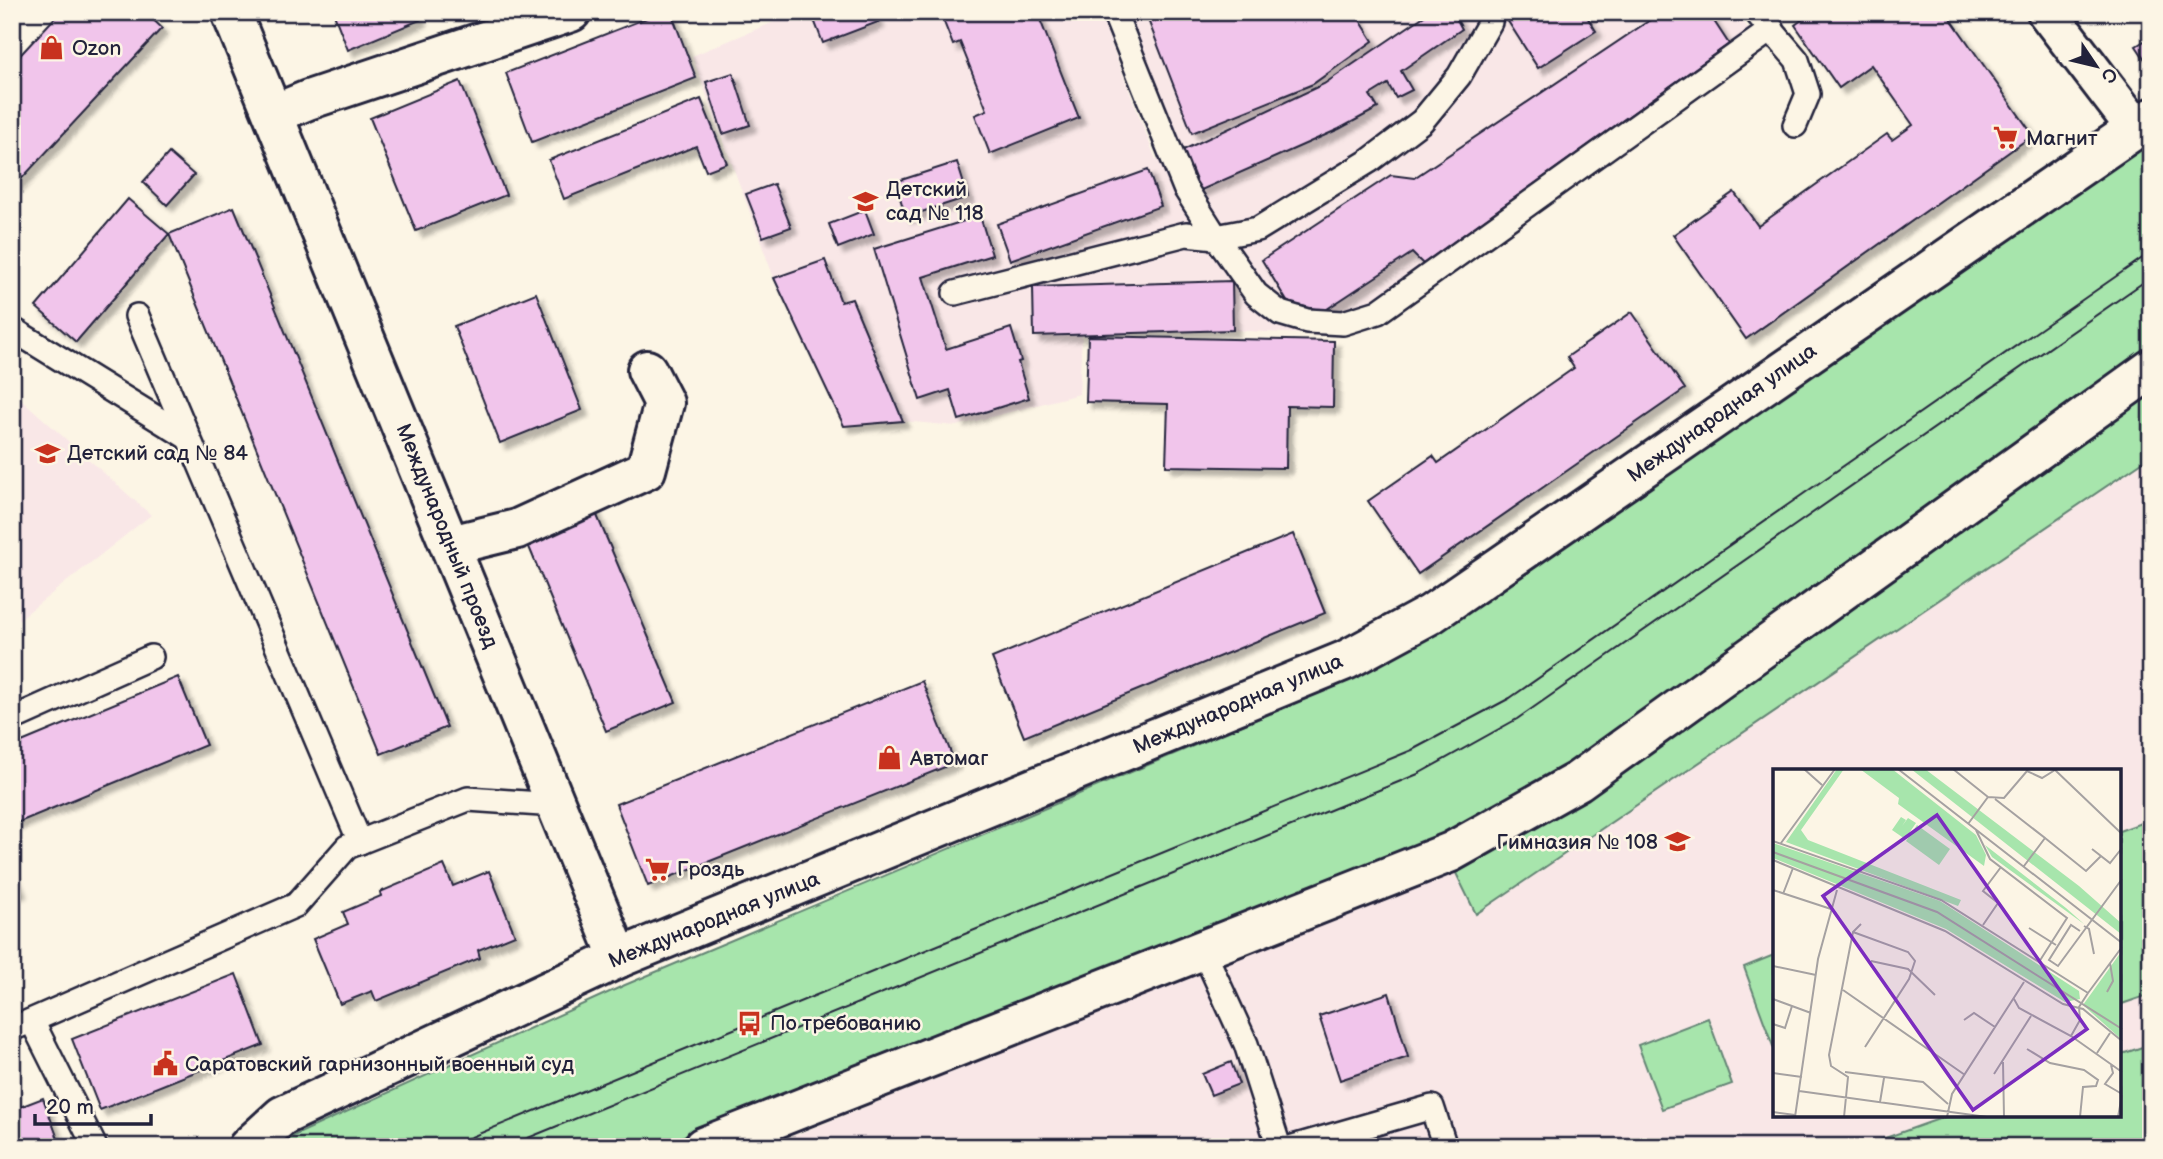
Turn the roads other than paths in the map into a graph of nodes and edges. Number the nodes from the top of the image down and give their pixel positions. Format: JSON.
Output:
{"nodes":[{"id":1,"x":232,"y":12,"type":"edge"},
{"id":2,"x":571,"y":12,"type":"edge"},
{"id":3,"x":1114,"y":12,"type":"edge"},
{"id":4,"x":1756,"y":12,"type":"edge"},
{"id":5,"x":2047,"y":12,"type":"edge"},
{"id":6,"x":1490,"y":22,"type":"dead end"},
{"id":7,"x":1772,"y":29,"type":"junction"},
{"id":8,"x":274,"y":114,"type":"junction"},
{"id":9,"x":2143,"y":122,"type":"edge"},
{"id":10,"x":1794,"y":125,"type":"dead end"},
{"id":11,"x":1216,"y":237,"type":"junction"},
{"id":12,"x":955,"y":293,"type":"dead end"},
{"id":13,"x":137,"y":316,"type":"dead end"},
{"id":14,"x":12,"y":329,"type":"edge"},
{"id":15,"x":2151,"y":369,"type":"edge"},
{"id":16,"x":647,"y":370,"type":"dead end"},
{"id":17,"x":187,"y":438,"type":"junction"},
{"id":18,"x":451,"y":545,"type":"junction"},
{"id":19,"x":151,"y":657,"type":"dead end"},
{"id":20,"x":12,"y":719,"type":"edge"},
{"id":21,"x":556,"y":805,"type":"junction"},
{"id":22,"x":360,"y":842,"type":"junction"},
{"id":23,"x":1203,"y":950,"type":"junction"},
{"id":24,"x":620,"y":958,"type":"junction"},
{"id":25,"x":22,"y":1025,"type":"edge"},
{"id":26,"x":95,"y":1147,"type":"edge"},
{"id":27,"x":248,"y":1147,"type":"edge"},
{"id":28,"x":703,"y":1147,"type":"edge"},
{"id":29,"x":1279,"y":1147,"type":"edge"},
{"id":30,"x":1293,"y":1147,"type":"edge"},
{"id":31,"x":1445,"y":1147,"type":"edge"}],
"edges":[{"from":1,"to":8,"type":"street","name":"Международный проезд"},
{"from":2,"to":8,"type":"street"},
{"from":3,"to":11,"type":"lane"},
{"from":4,"to":7,"type":"lane"},
{"from":5,"to":9,"type":"street"},
{"from":6,"to":11,"type":"lane"},
{"from":7,"to":10,"type":"lane"},
{"from":7,"to":11,"type":"lane"},
{"from":8,"to":18,"type":"street","name":"Международный проезд"},
{"from":9,"to":24,"type":"street","name":"Международная улица"},
{"from":11,"to":12,"type":"lane"},
{"from":13,"to":17,"type":"lane"},
{"from":14,"to":17,"type":"lane"},
{"from":15,"to":23,"type":"street"},
{"from":16,"to":18,"type":"street"},
{"from":17,"to":22,"type":"lane"},
{"from":18,"to":21,"type":"street","name":"Международный проезд"},
{"from":19,"to":20,"type":"lane"},
{"from":21,"to":22,"type":"lane"},
{"from":21,"to":24,"type":"street","name":"Международный проезд"},
{"from":22,"to":25,"type":"lane"},
{"from":23,"to":28,"type":"street"},
{"from":23,"to":29,"type":"lane"},
{"from":24,"to":27,"type":"street","name":"Международная улица"},
{"from":25,"to":26,"type":"lane"},
{"from":30,"to":31,"type":"lane"}]}
